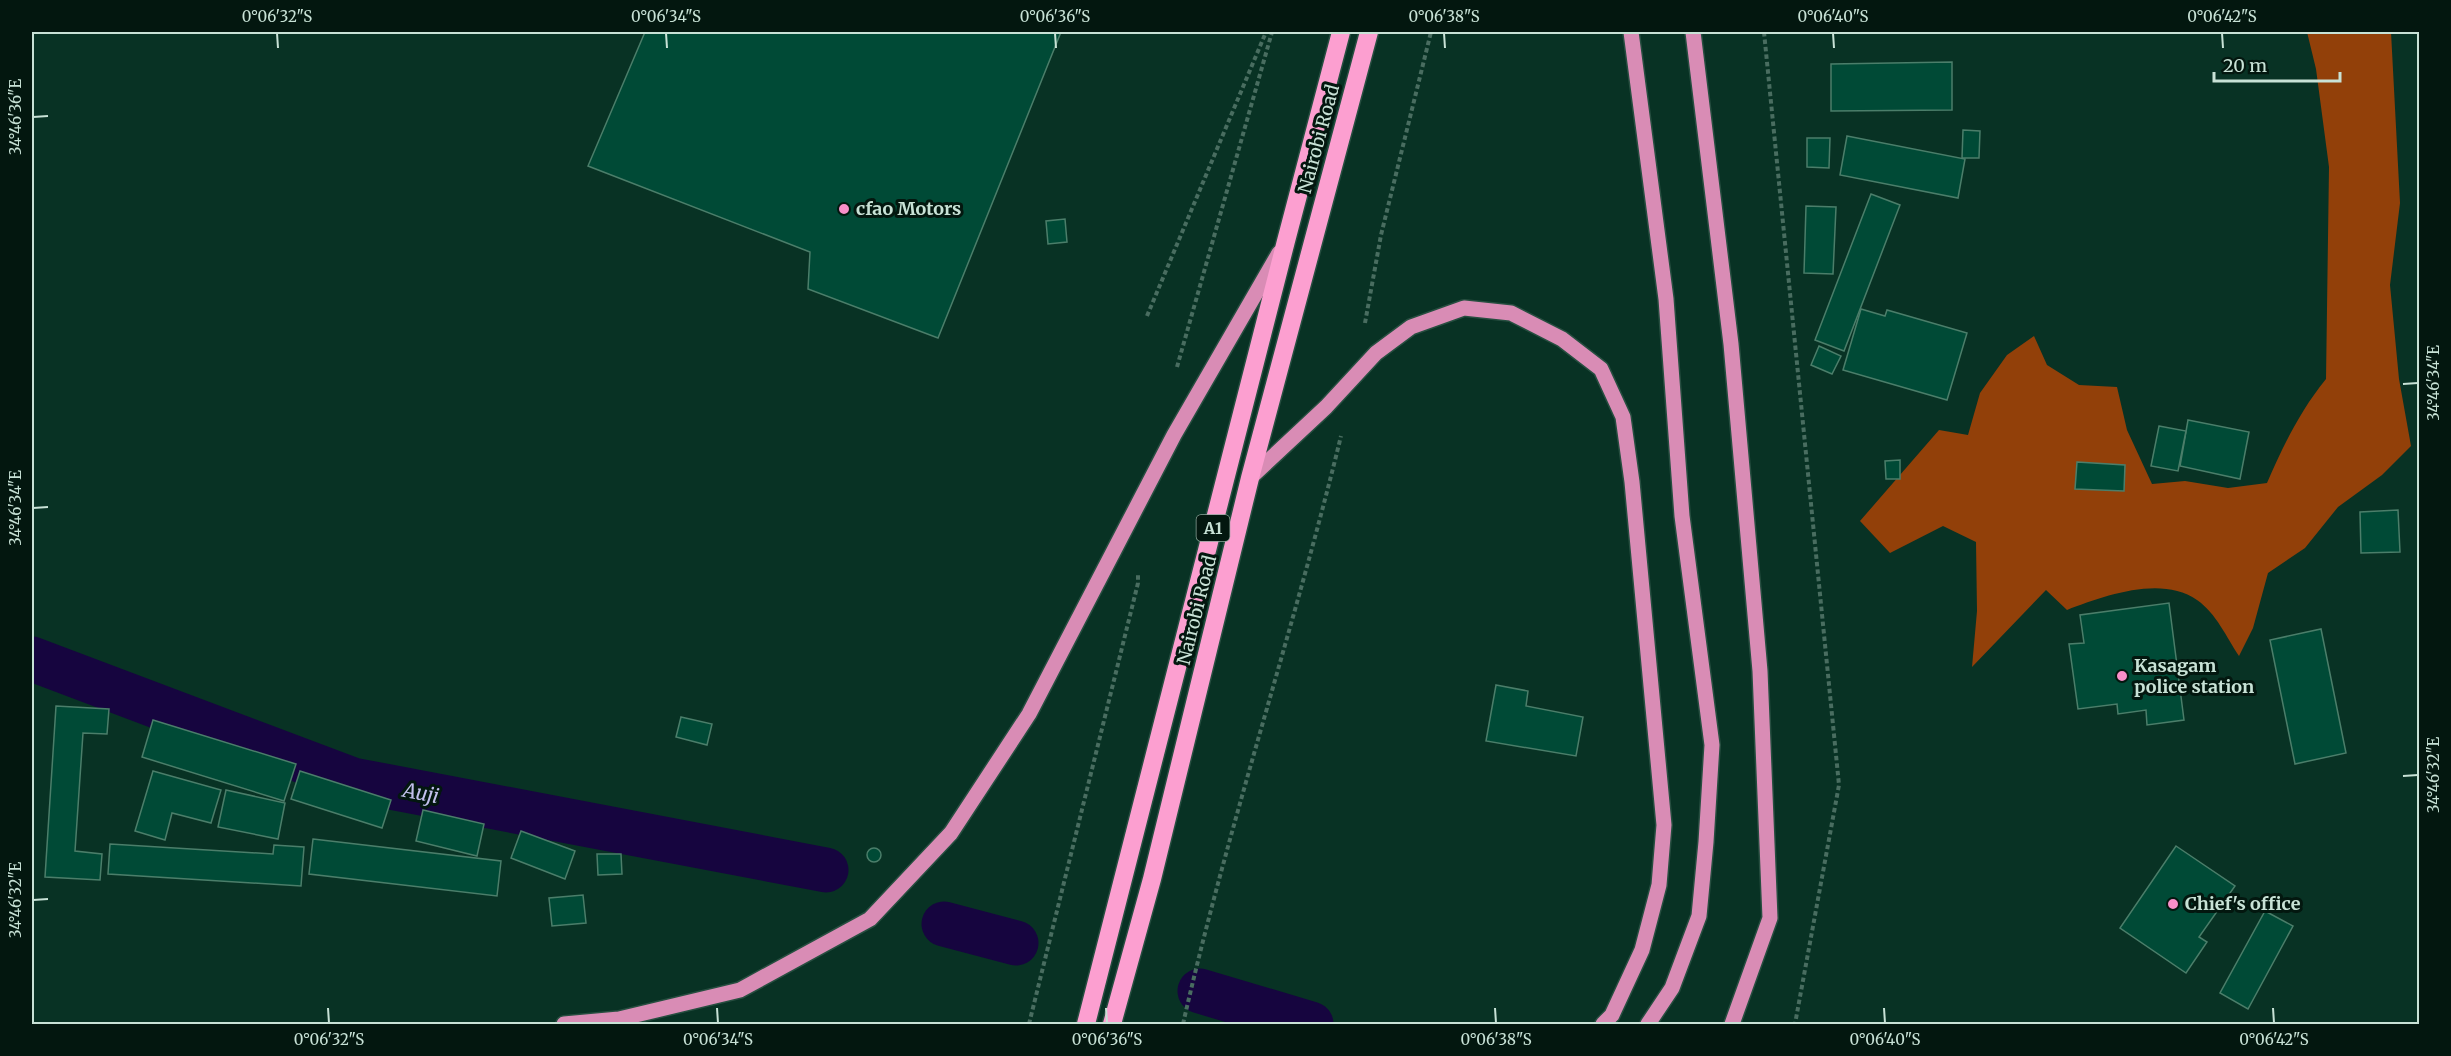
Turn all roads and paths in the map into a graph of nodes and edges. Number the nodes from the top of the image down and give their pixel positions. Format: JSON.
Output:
{"nodes":[{"id":1,"x":1266,"y":32,"type":"edge"},
{"id":2,"x":1341,"y":32,"type":"edge"},
{"id":3,"x":1370,"y":32,"type":"edge"},
{"id":4,"x":1431,"y":32,"type":"edge"},
{"id":5,"x":1631,"y":32,"type":"edge"},
{"id":6,"x":1693,"y":32,"type":"edge"},
{"id":7,"x":1764,"y":32,"type":"edge"},
{"id":8,"x":1286,"y":241,"type":"junction"},
{"id":9,"x":1147,"y":316,"type":"dead end"},
{"id":10,"x":1356,"y":373,"type":"junction"},
{"id":11,"x":1343,"y":429,"type":"dead end"},
{"id":12,"x":1250,"y":478,"type":"junction"},
{"id":13,"x":564,"y":1024,"type":"edge"},
{"id":14,"x":1086,"y":1024,"type":"edge"},
{"id":15,"x":1112,"y":1024,"type":"edge"},
{"id":16,"x":1183,"y":1024,"type":"edge"},
{"id":17,"x":1603,"y":1024,"type":"edge"},
{"id":18,"x":1648,"y":1024,"type":"edge"},
{"id":19,"x":1732,"y":1024,"type":"edge"},
{"id":20,"x":1795,"y":1024,"type":"edge"}],
"edges":[{"from":1,"to":9,"type":"path"},
{"from":2,"to":8,"type":"highway","name":"Nairobi Road","number":"A1"},
{"from":3,"to":12,"type":"highway","name":"Nairobi Road","number":"A1"},
{"from":4,"to":10,"type":"path"},
{"from":5,"to":18,"type":"main road"},
{"from":6,"to":19,"type":"main road"},
{"from":7,"to":20,"type":"path"},
{"from":8,"to":13,"type":"main road"},
{"from":8,"to":14,"type":"highway","name":"Nairobi Road","number":"A1"},
{"from":10,"to":12,"type":"main road"},
{"from":10,"to":17,"type":"main road"},
{"from":11,"to":16,"type":"path"},
{"from":12,"to":15,"type":"highway","name":"Nairobi Road","number":"A1"}]}
